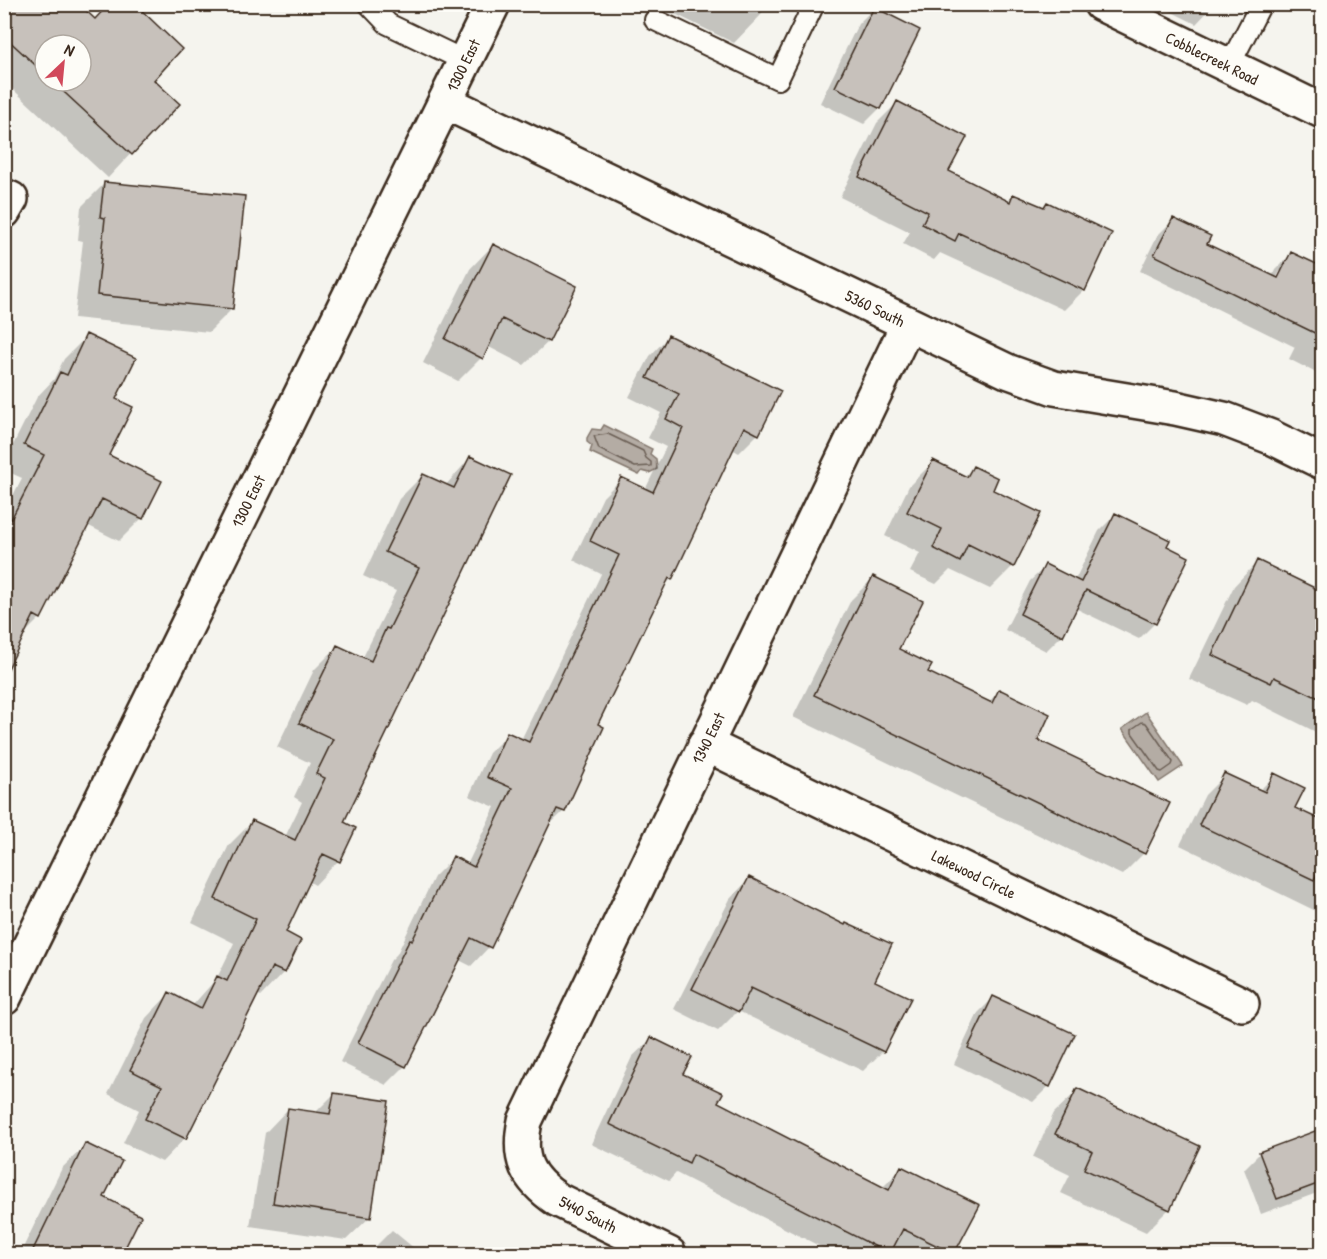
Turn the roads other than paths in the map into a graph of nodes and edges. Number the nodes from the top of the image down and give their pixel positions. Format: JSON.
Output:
{"nodes":[{"id":1,"x":369,"y":4,"type":"edge"},
{"id":2,"x":493,"y":4,"type":"edge"},
{"id":3,"x":814,"y":4,"type":"edge"},
{"id":4,"x":1101,"y":4,"type":"edge"},
{"id":5,"x":1261,"y":4,"type":"edge"},
{"id":6,"x":655,"y":20,"type":"dead end"},
{"id":7,"x":465,"y":61,"type":"junction"},
{"id":8,"x":1229,"y":66,"type":"junction"},
{"id":9,"x":445,"y":102,"type":"junction"},
{"id":10,"x":1323,"y":111,"type":"edge"},
{"id":11,"x":908,"y":324,"type":"junction"},
{"id":12,"x":1323,"y":462,"type":"edge"},
{"id":13,"x":705,"y":744,"type":"junction"},
{"id":14,"x":4,"y":998,"type":"edge"},
{"id":15,"x":1242,"y":1004,"type":"dead end"},
{"id":16,"x":522,"y":1156,"type":"joint"},
{"id":17,"x":669,"y":1254,"type":"edge"}],
"edges":[{"from":1,"to":7,"type":"lane"},
{"from":2,"to":7,"type":"street","name":"1300 East"},
{"from":3,"to":6,"type":"lane"},
{"from":4,"to":8,"type":"street","name":"Cobblecreek Road"},
{"from":5,"to":8,"type":"lane"},
{"from":7,"to":9,"type":"street","name":"1300 East"},
{"from":8,"to":10,"type":"street","name":"Cobblecreek Road"},
{"from":9,"to":11,"type":"street","name":"5360 South"},
{"from":9,"to":14,"type":"street","name":"1300 East"},
{"from":11,"to":12,"type":"street","name":"5360 South"},
{"from":11,"to":13,"type":"street","name":"1340 East"},
{"from":13,"to":15,"type":"street","name":"Lakewood Circle"},
{"from":13,"to":16,"type":"street","name":"1340 East"},
{"from":16,"to":17,"type":"street","name":"5440 South"}]}
